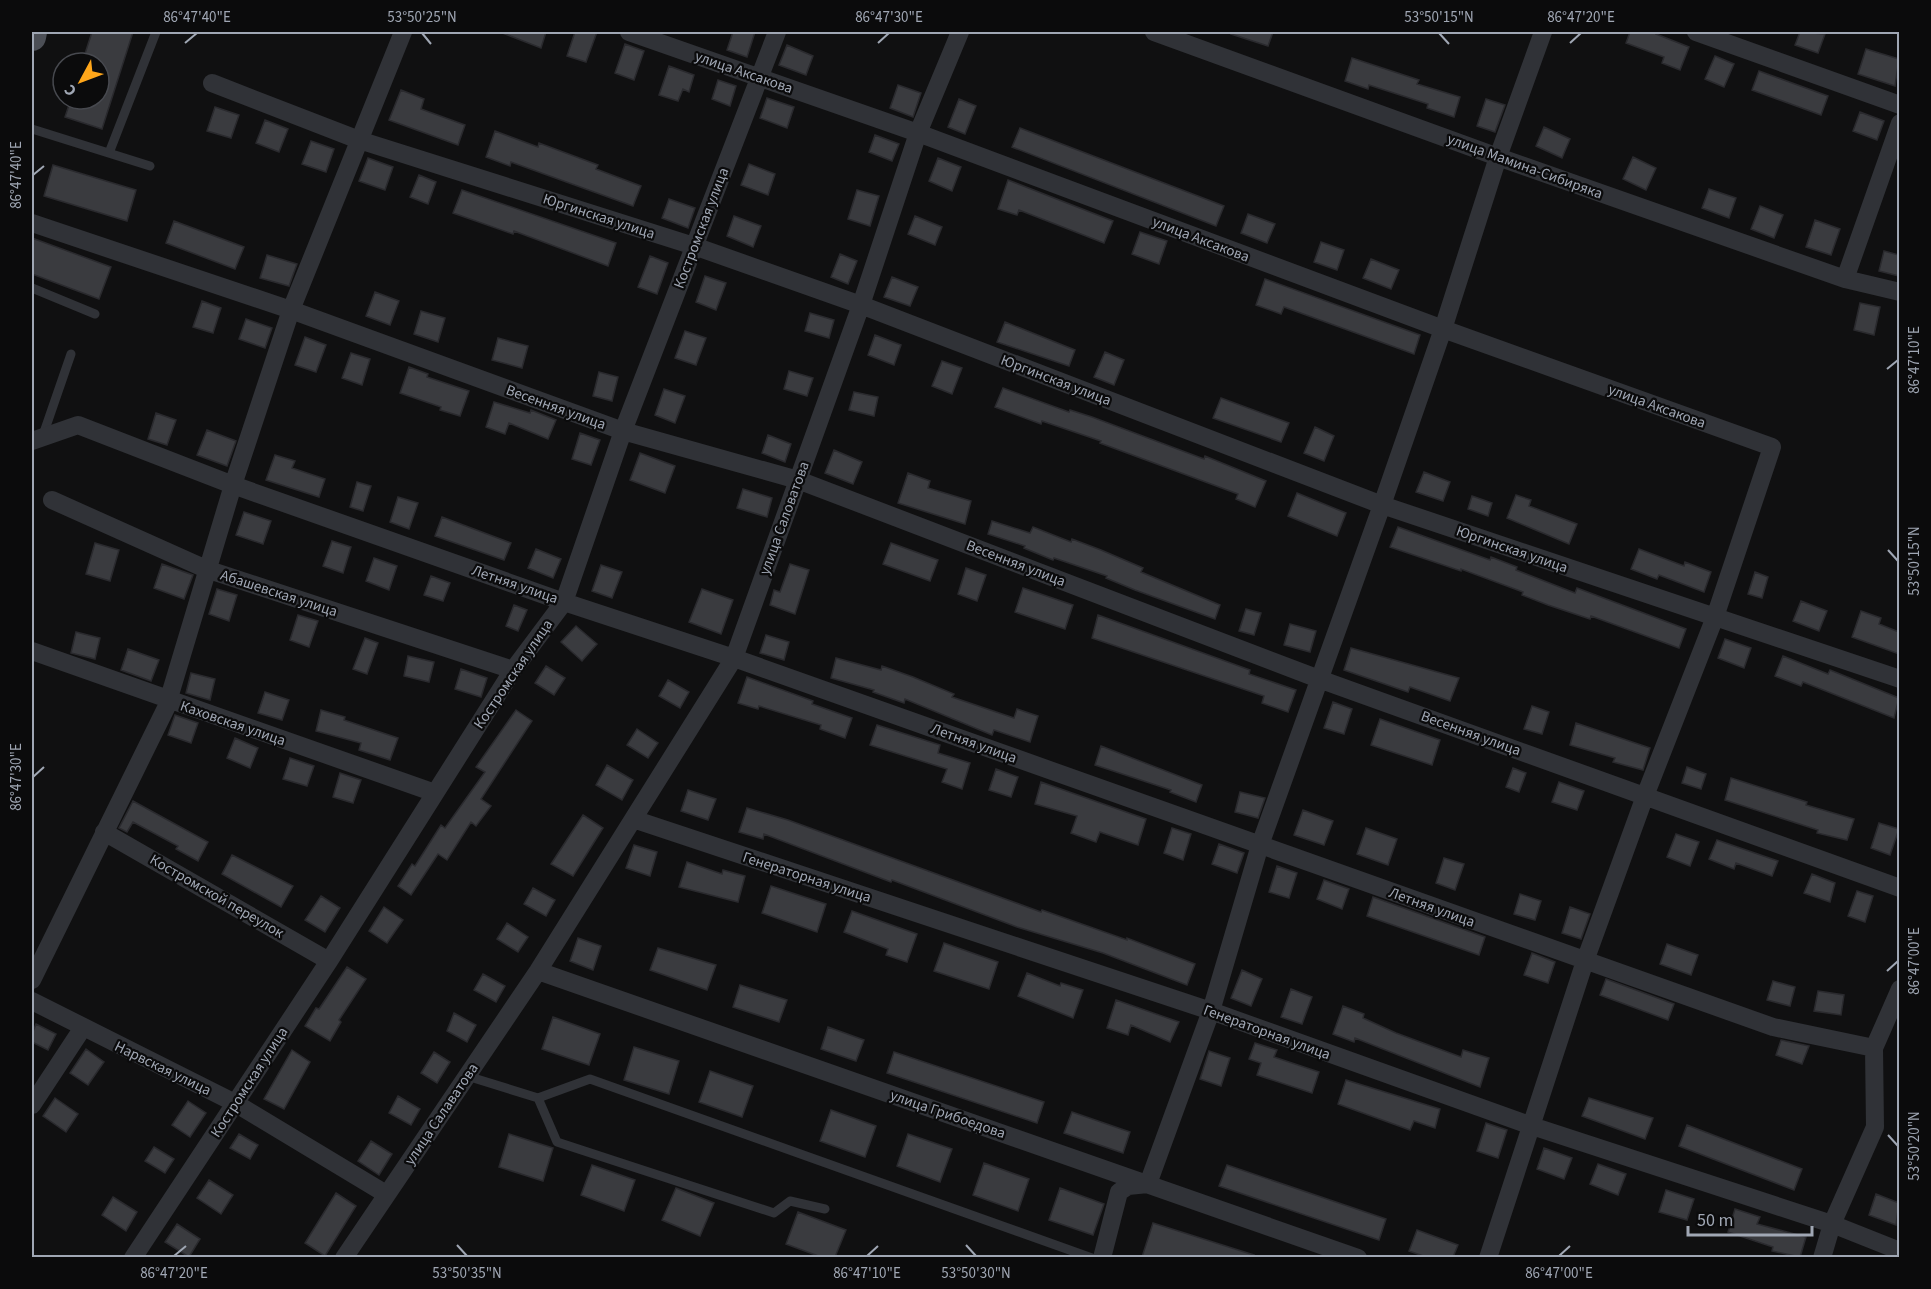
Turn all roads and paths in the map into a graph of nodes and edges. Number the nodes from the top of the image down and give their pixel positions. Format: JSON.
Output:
{"nodes":[{"id":1,"x":33,"y":32,"type":"edge"},
{"id":2,"x":156,"y":32,"type":"edge"},
{"id":3,"x":403,"y":32,"type":"edge"},
{"id":4,"x":629,"y":32,"type":"edge"},
{"id":5,"x":777,"y":32,"type":"edge"},
{"id":6,"x":960,"y":32,"type":"edge"},
{"id":7,"x":1154,"y":32,"type":"edge"},
{"id":8,"x":1543,"y":32,"type":"edge"},
{"id":9,"x":1696,"y":32,"type":"edge"},
{"id":10,"x":32,"y":37,"type":"edge"},
{"id":11,"x":760,"y":78,"type":"junction"},
{"id":12,"x":212,"y":82,"type":"dead end"},
{"id":13,"x":1899,"y":105,"type":"edge"},
{"id":14,"x":1899,"y":123,"type":"edge"},
{"id":15,"x":32,"y":129,"type":"edge"},
{"id":16,"x":918,"y":133,"type":"junction"},
{"id":17,"x":359,"y":140,"type":"junction"},
{"id":18,"x":109,"y":153,"type":"junction"},
{"id":19,"x":1498,"y":157,"type":"junction"},
{"id":20,"x":150,"y":166,"type":"dead end"},
{"id":21,"x":32,"y":223,"type":"edge"},
{"id":22,"x":694,"y":246,"type":"junction"},
{"id":23,"x":1845,"y":279,"type":"junction"},
{"id":24,"x":32,"y":288,"type":"edge"},
{"id":25,"x":1899,"y":292,"type":"edge"},
{"id":26,"x":861,"y":305,"type":"junction"},
{"id":27,"x":291,"y":310,"type":"junction"},
{"id":28,"x":95,"y":314,"type":"dead end"},
{"id":29,"x":1443,"y":329,"type":"junction"},
{"id":30,"x":71,"y":354,"type":"dead end"},
{"id":31,"x":623,"y":431,"type":"junction"},
{"id":32,"x":37,"y":440,"type":"edge"},
{"id":33,"x":798,"y":480,"type":"junction"},
{"id":34,"x":233,"y":485,"type":"junction"},
{"id":35,"x":52,"y":500,"type":"dead end"},
{"id":36,"x":1382,"y":505,"type":"junction"},
{"id":37,"x":206,"y":569,"type":"junction"},
{"id":38,"x":564,"y":602,"type":"junction"},
{"id":39,"x":1715,"y":617,"type":"junction"},
{"id":40,"x":32,"y":651,"type":"edge"},
{"id":41,"x":734,"y":658,"type":"junction"},
{"id":42,"x":513,"y":670,"type":"junction"},
{"id":43,"x":1319,"y":679,"type":"junction"},
{"id":44,"x":1899,"y":679,"type":"edge"},
{"id":45,"x":168,"y":700,"type":"junction"},
{"id":46,"x":435,"y":793,"type":"junction"},
{"id":47,"x":1645,"y":796,"type":"junction"},
{"id":48,"x":633,"y":819,"type":"junction"},
{"id":49,"x":104,"y":832,"type":"junction"},
{"id":50,"x":1260,"y":845,"type":"junction"},
{"id":51,"x":1899,"y":888,"type":"edge"},
{"id":52,"x":329,"y":961,"type":"junction"},
{"id":53,"x":1585,"y":961,"type":"junction"},
{"id":54,"x":538,"y":971,"type":"junction"},
{"id":55,"x":32,"y":980,"type":"edge"},
{"id":56,"x":1899,"y":989,"type":"edge"},
{"id":57,"x":32,"y":1001,"type":"edge"},
{"id":58,"x":1211,"y":1011,"type":"junction"},
{"id":59,"x":1894,"y":1023,"type":"edge"},
{"id":60,"x":82,"y":1029,"type":"junction"},
{"id":61,"x":1874,"y":1048,"type":"junction"},
{"id":62,"x":467,"y":1076,"type":"junction"},
{"id":63,"x":538,"y":1098,"type":"junction"},
{"id":64,"x":235,"y":1103,"type":"junction"},
{"id":65,"x":32,"y":1105,"type":"edge"},
{"id":66,"x":1532,"y":1126,"type":"junction"},
{"id":67,"x":1148,"y":1184,"type":"junction"},
{"id":68,"x":386,"y":1194,"type":"junction"},
{"id":69,"x":825,"y":1209,"type":"dead end"},
{"id":70,"x":1832,"y":1224,"type":"junction"},
{"id":71,"x":1899,"y":1251,"type":"edge"},
{"id":72,"x":133,"y":1257,"type":"edge"},
{"id":73,"x":344,"y":1257,"type":"edge"},
{"id":74,"x":1092,"y":1257,"type":"edge"},
{"id":75,"x":1102,"y":1257,"type":"edge"},
{"id":76,"x":1358,"y":1257,"type":"edge"},
{"id":77,"x":1488,"y":1257,"type":"edge"},
{"id":78,"x":1822,"y":1257,"type":"edge"}],
"edges":[{"from":1,"to":10,"type":"main road"},
{"from":2,"to":18,"type":"lane"},
{"from":3,"to":17,"type":"street"},
{"from":4,"to":11,"type":"street","name":"улица Аксакова"},
{"from":5,"to":11,"type":"street","name":"Костромская улица"},
{"from":6,"to":16,"type":"street","name":"улица Саловатова"},
{"from":7,"to":19,"type":"street","name":"улица Мамина-Сибиряка"},
{"from":8,"to":19,"type":"street"},
{"from":9,"to":13,"type":"street"},
{"from":11,"to":16,"type":"street","name":"улица Аксакова"},
{"from":11,"to":22,"type":"street","name":"Костромская улица"},
{"from":12,"to":17,"type":"street","name":"Юргинская улица"},
{"from":14,"to":23,"type":"street"},
{"from":15,"to":18,"type":"lane"},
{"from":16,"to":26,"type":"street","name":"улица Саловатова"},
{"from":16,"to":29,"type":"street","name":"улица Аксакова"},
{"from":17,"to":22,"type":"street","name":"Юргинская улица"},
{"from":17,"to":27,"type":"street"},
{"from":18,"to":20,"type":"lane"},
{"from":19,"to":23,"type":"street","name":"улица Мамина-Сибиряка"},
{"from":19,"to":29,"type":"street"},
{"from":21,"to":27,"type":"street","name":"Весенняя улица"},
{"from":22,"to":26,"type":"street","name":"Юргинская улица"},
{"from":22,"to":31,"type":"street","name":"Костромская улица"},
{"from":23,"to":25,"type":"street","name":"улица Мамина-Сибиряка"},
{"from":24,"to":28,"type":"lane"},
{"from":26,"to":33,"type":"street","name":"улица Саловатова"},
{"from":26,"to":36,"type":"street","name":"Юргинская улица"},
{"from":27,"to":31,"type":"street","name":"Весенняя улица"},
{"from":27,"to":34,"type":"street"},
{"from":29,"to":36,"type":"street"},
{"from":29,"to":39,"type":"street","name":"улица Аксакова"},
{"from":30,"to":32,"type":"lane"},
{"from":31,"to":33,"type":"street","name":"Весенняя улица"},
{"from":31,"to":38,"type":"street","name":"Костромская улица"},
{"from":32,"to":34,"type":"street","name":"Летняя улица"},
{"from":33,"to":41,"type":"street","name":"улица Саловатова"},
{"from":33,"to":43,"type":"street","name":"Весенняя улица"},
{"from":34,"to":37,"type":"street"},
{"from":34,"to":38,"type":"street","name":"Летняя улица"},
{"from":35,"to":37,"type":"street","name":"Абашевская улица"},
{"from":36,"to":39,"type":"street","name":"Юргинская улица"},
{"from":36,"to":43,"type":"street"},
{"from":37,"to":42,"type":"street","name":"Абашевская улица"},
{"from":37,"to":45,"type":"street"},
{"from":38,"to":41,"type":"street","name":"Летняя улица"},
{"from":38,"to":42,"type":"street","name":"Костромская улица"},
{"from":39,"to":44,"type":"street","name":"Юргинская улица"},
{"from":39,"to":47,"type":"street"},
{"from":40,"to":45,"type":"street","name":"Каховская улица"},
{"from":41,"to":48,"type":"street","name":"улица Саловатова"},
{"from":41,"to":50,"type":"street","name":"Летняя улица"},
{"from":42,"to":46,"type":"street","name":"Костромская улица"},
{"from":43,"to":47,"type":"street","name":"Весенняя улица"},
{"from":43,"to":50,"type":"street"},
{"from":45,"to":46,"type":"street","name":"Каховская улица"},
{"from":45,"to":49,"type":"street"},
{"from":46,"to":52,"type":"street","name":"Костромская улица"},
{"from":47,"to":51,"type":"street","name":"Весенняя улица"},
{"from":47,"to":53,"type":"street"},
{"from":48,"to":54,"type":"street","name":"улица Саловатова"},
{"from":48,"to":58,"type":"street","name":"Генераторная улица"},
{"from":49,"to":52,"type":"street","name":"Костромской переулок"},
{"from":49,"to":55,"type":"street"},
{"from":50,"to":53,"type":"street","name":"Летняя улица"},
{"from":50,"to":58,"type":"street"},
{"from":52,"to":64,"type":"street","name":"Костромская улица"},
{"from":53,"to":61,"type":"street","name":"Летняя улица"},
{"from":53,"to":66,"type":"street"},
{"from":54,"to":62,"type":"street","name":"улица Салаватова"},
{"from":54,"to":67,"type":"street","name":"улица Грибоедова"},
{"from":56,"to":59,"type":"street"},
{"from":57,"to":60,"type":"street","name":"Нарвская улица"},
{"from":58,"to":66,"type":"street","name":"Генераторная улица"},
{"from":58,"to":67,"type":"street"},
{"from":59,"to":61,"type":"street"},
{"from":60,"to":64,"type":"street","name":"Нарвская улица"},
{"from":60,"to":65,"type":"street"},
{"from":61,"to":70,"type":"street"},
{"from":62,"to":63,"type":"lane"},
{"from":62,"to":68,"type":"street","name":"улица Салаватова"},
{"from":63,"to":69,"type":"lane"},
{"from":63,"to":74,"type":"lane"},
{"from":64,"to":68,"type":"street","name":"Нарвская улица"},
{"from":64,"to":72,"type":"street","name":"Костромская улица"},
{"from":66,"to":70,"type":"street","name":"Генераторная улица"},
{"from":66,"to":77,"type":"street"},
{"from":67,"to":75,"type":"street"},
{"from":67,"to":76,"type":"street","name":"улица Грибоедова"},
{"from":68,"to":73,"type":"street","name":"улица Салаватова"},
{"from":70,"to":71,"type":"street","name":"Генераторная улица"},
{"from":70,"to":78,"type":"street"}]}
